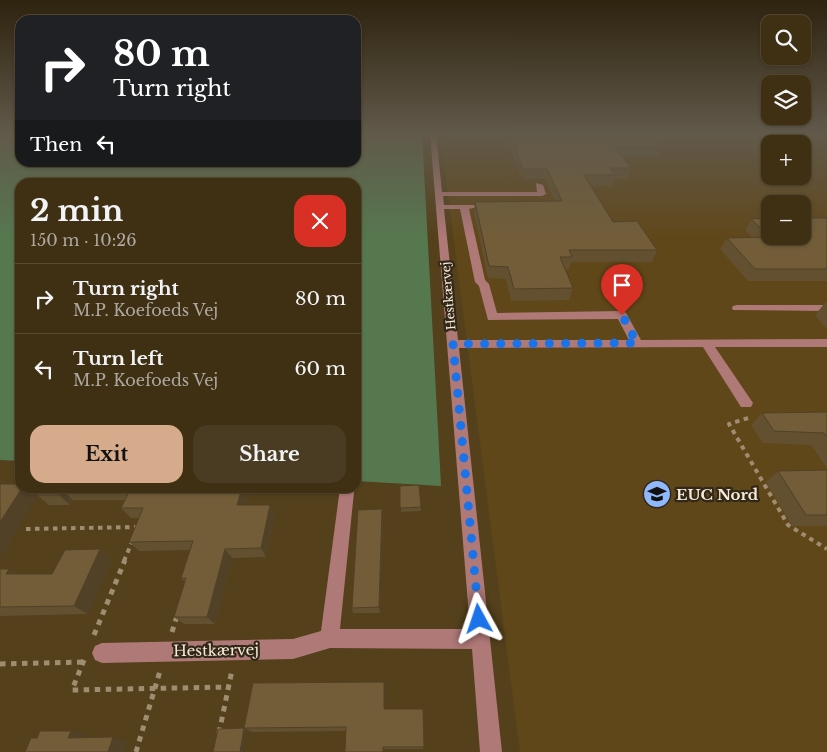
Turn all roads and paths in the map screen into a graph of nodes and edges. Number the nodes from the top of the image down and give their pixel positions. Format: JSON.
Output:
{"nodes":[{"id":1,"x":437,"y":168,"type":"edge"},
{"id":2,"x":539,"y":185,"type":"edge"},
{"id":3,"x":440,"y":201,"type":"junction"},
{"id":4,"x":464,"y":207,"type":"junction"},
{"id":5,"x":483,"y":207,"type":"edge"},
{"id":6,"x":737,"y":308,"type":"dead end"},
{"id":7,"x":827,"y":308,"type":"edge"},
{"id":8,"x":637,"y":343,"type":"junction"},
{"id":9,"x":706,"y":343,"type":"junction"},
{"id":10,"x":827,"y":343,"type":"edge"},
{"id":11,"x":453,"y":344,"type":"junction"},
{"id":12,"x":746,"y":403,"type":"joint"},
{"id":13,"x":346,"y":493,"type":"edge"},
{"id":14,"x":148,"y":527,"type":"edge"},
{"id":15,"x":26,"y":529,"type":"dead end"},
{"id":16,"x":827,"y":549,"type":"edge"},
{"id":17,"x":180,"y":607,"type":"edge"},
{"id":18,"x":330,"y":638,"type":"junction"},
{"id":19,"x":481,"y":639,"type":"junction"},
{"id":20,"x":236,"y":650,"type":"junction"},
{"id":21,"x":166,"y":651,"type":"junction"},
{"id":22,"x":102,"y":653,"type":"joint"},
{"id":23,"x":0,"y":664,"type":"edge"},
{"id":24,"x":217,"y":743,"type":"edge"},
{"id":25,"x":136,"y":752,"type":"edge"},
{"id":26,"x":491,"y":752,"type":"edge"}],
"edges":[{"from":1,"to":3,"type":"street","name":"Hestkærvej"},
{"from":2,"to":3,"type":"street"},
{"from":3,"to":4,"type":"street"},
{"from":3,"to":11,"type":"street","name":"Hestkærvej"},
{"from":4,"to":5,"type":"street"},
{"from":4,"to":8,"type":"street"},
{"from":6,"to":7,"type":"street"},
{"from":8,"to":9,"type":"street"},
{"from":8,"to":11,"type":"street"},
{"from":9,"to":10,"type":"street"},
{"from":9,"to":12,"type":"street"},
{"from":11,"to":19,"type":"street","name":"Hestkærvej"},
{"from":12,"to":16,"type":"path"},
{"from":13,"to":18,"type":"street"},
{"from":14,"to":15,"type":"path"},
{"from":17,"to":21,"type":"path"},
{"from":18,"to":19,"type":"street","name":"Hestkærvej"},
{"from":18,"to":20,"type":"street","name":"Hestkærvej"},
{"from":19,"to":26,"type":"street","name":"Hestkærvej"},
{"from":20,"to":21,"type":"street","name":"Hestkærvej"},
{"from":20,"to":24,"type":"path"},
{"from":21,"to":22,"type":"street","name":"Hestkærvej"},
{"from":21,"to":25,"type":"path"},
{"from":22,"to":23,"type":"path"}]}
